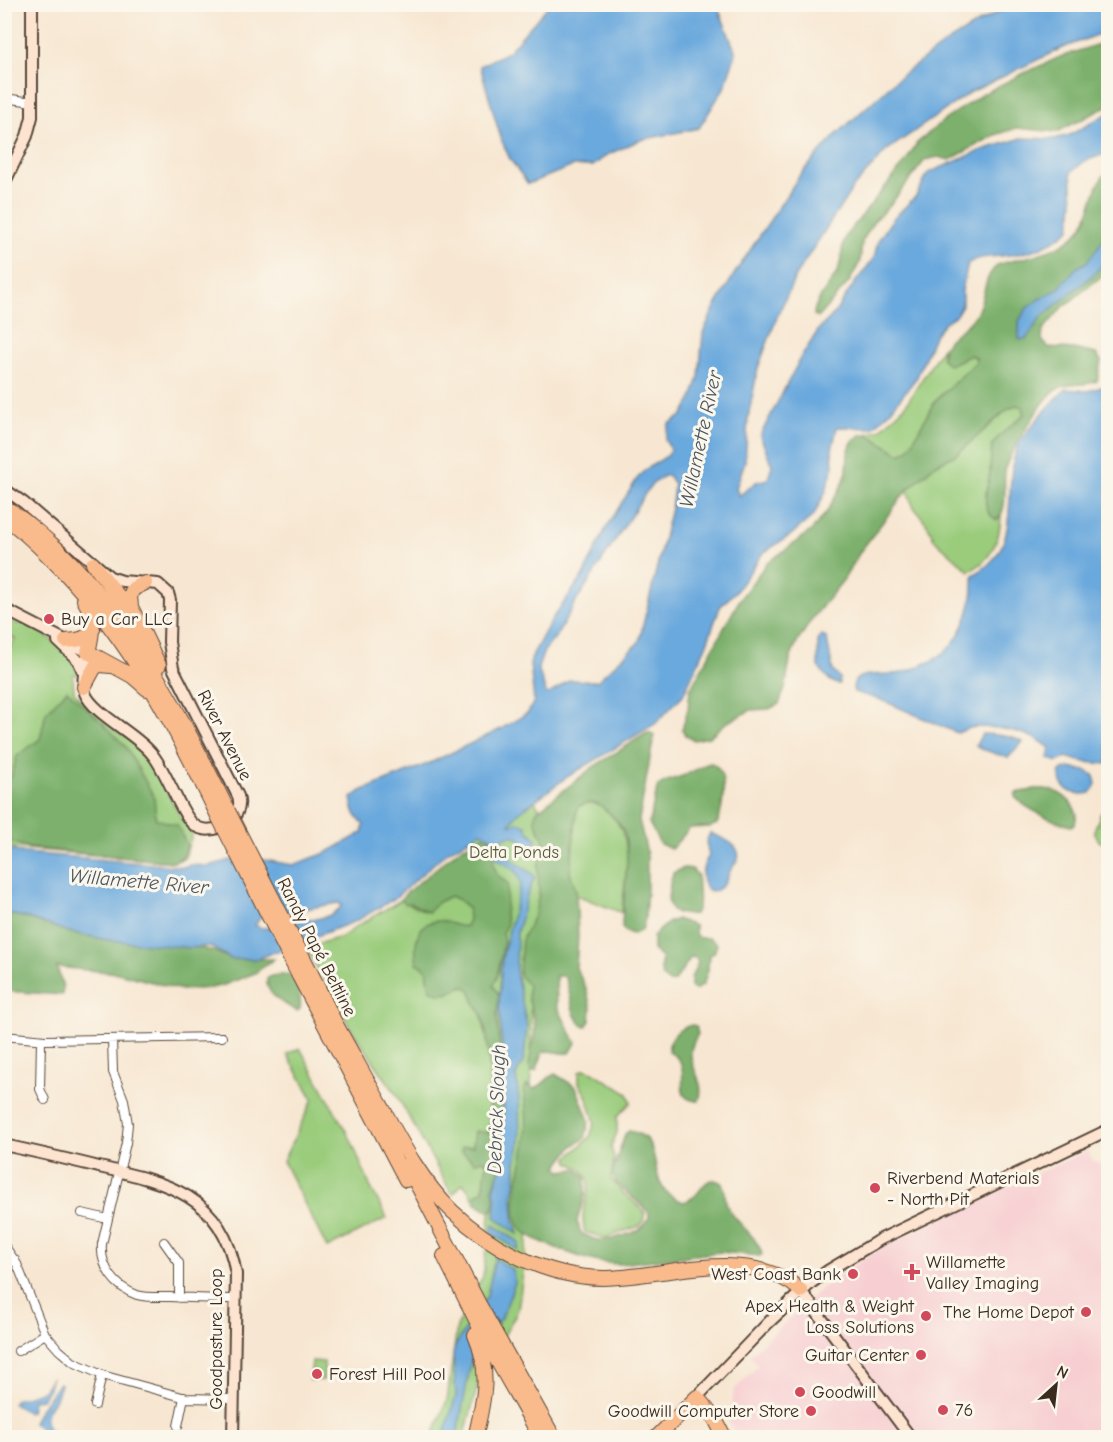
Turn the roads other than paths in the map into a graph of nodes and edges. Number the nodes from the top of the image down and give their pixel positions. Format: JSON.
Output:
{"nodes":[{"id":1,"x":32,"y":4,"type":"edge"},
{"id":2,"x":4,"y":98,"type":"edge"},
{"id":3,"x":33,"y":102,"type":"junction"},
{"id":4,"x":4,"y":184,"type":"edge"},
{"id":5,"x":4,"y":489,"type":"edge"},
{"id":6,"x":4,"y":506,"type":"edge"},
{"id":7,"x":4,"y":517,"type":"edge"},
{"id":8,"x":93,"y":564,"type":"junction"},
{"id":9,"x":68,"y":576,"type":"junction"},
{"id":10,"x":145,"y":583,"type":"junction"},
{"id":11,"x":4,"y":609,"type":"edge"},
{"id":12,"x":138,"y":621,"type":"junction"},
{"id":13,"x":93,"y":629,"type":"junction"},
{"id":14,"x":47,"y":631,"type":"junction"},
{"id":15,"x":66,"y":641,"type":"junction"},
{"id":16,"x":88,"y":652,"type":"junction"},
{"id":17,"x":116,"y":667,"type":"junction"},
{"id":18,"x":84,"y":681,"type":"junction"},
{"id":19,"x":181,"y":717,"type":"junction"},
{"id":20,"x":203,"y":785,"type":"junction"},
{"id":21,"x":223,"y":814,"type":"junction"},
{"id":22,"x":304,"y":972,"type":"junction"},
{"id":23,"x":334,"y":1021,"type":"junction"},
{"id":24,"x":4,"y":1036,"type":"edge"},
{"id":25,"x":222,"y":1037,"type":"dead end"},
{"id":26,"x":112,"y":1039,"type":"junction"},
{"id":27,"x":41,"y":1040,"type":"junction"},
{"id":28,"x":45,"y":1100,"type":"dead end"},
{"id":29,"x":1108,"y":1130,"type":"edge"},
{"id":30,"x":4,"y":1145,"type":"edge"},
{"id":31,"x":119,"y":1171,"type":"junction"},
{"id":32,"x":82,"y":1213,"type":"dead end"},
{"id":33,"x":108,"y":1219,"type":"junction"},
{"id":34,"x":164,"y":1242,"type":"dead end"},
{"id":35,"x":4,"y":1245,"type":"edge"},
{"id":36,"x":15,"y":1260,"type":"junction"},
{"id":37,"x":4,"y":1266,"type":"edge"},
{"id":38,"x":801,"y":1291,"type":"junction"},
{"id":39,"x":179,"y":1298,"type":"junction"},
{"id":40,"x":236,"y":1299,"type":"junction"},
{"id":41,"x":473,"y":1312,"type":"junction"},
{"id":42,"x":45,"y":1334,"type":"junction"},
{"id":43,"x":494,"y":1344,"type":"junction"},
{"id":44,"x":18,"y":1351,"type":"dead end"},
{"id":45,"x":102,"y":1375,"type":"junction"},
{"id":46,"x":184,"y":1397,"type":"junction"},
{"id":47,"x":697,"y":1397,"type":"junction"},
{"id":48,"x":234,"y":1399,"type":"junction"},
{"id":49,"x":95,"y":1405,"type":"dead end"},
{"id":50,"x":178,"y":1426,"type":"dead end"},
{"id":51,"x":232,"y":1437,"type":"edge"},
{"id":52,"x":475,"y":1437,"type":"edge"},
{"id":53,"x":541,"y":1437,"type":"edge"},
{"id":54,"x":554,"y":1437,"type":"edge"},
{"id":55,"x":656,"y":1437,"type":"edge"},
{"id":56,"x":725,"y":1437,"type":"edge"},
{"id":57,"x":911,"y":1437,"type":"edge"}],
"edges":[{"from":1,"to":3,"type":"street"},
{"from":2,"to":3,"type":"street"},
{"from":3,"to":4,"type":"street"},
{"from":5,"to":8,"type":"street"},
{"from":6,"to":19,"type":"highway","name":"Randy Papé Beltline"},
{"from":7,"to":9,"type":"highway","name":"Randy Papé Beltline"},
{"from":8,"to":10,"type":"street"},
{"from":8,"to":12,"type":"highway"},
{"from":9,"to":13,"type":"highway"},
{"from":9,"to":20,"type":"highway","name":"Randy Papé Beltline"},
{"from":10,"to":12,"type":"highway"},
{"from":10,"to":18,"type":"street","name":"River Avenue"},
{"from":11,"to":14,"type":"street"},
{"from":12,"to":19,"type":"highway"},
{"from":13,"to":15,"type":"highway"},
{"from":13,"to":16,"type":"highway"},
{"from":14,"to":15,"type":"street"},
{"from":14,"to":18,"type":"street"},
{"from":15,"to":16,"type":"street"},
{"from":16,"to":17,"type":"highway"},
{"from":16,"to":18,"type":"street"},
{"from":17,"to":18,"type":"highway"},
{"from":17,"to":20,"type":"highway"},
{"from":19,"to":21,"type":"highway","name":"Randy Papé Beltline"},
{"from":20,"to":21,"type":"highway","name":"Randy Papé Beltline"},
{"from":21,"to":22,"type":"highway","name":"Randy Papé Beltline","bridge":true},
{"from":22,"to":23,"type":"highway","name":"Randy Papé Beltline"},
{"from":22,"to":41,"type":"highway","name":"Randy Papé Beltline"},
{"from":23,"to":38,"type":"highway"},
{"from":23,"to":41,"type":"highway","name":"Randy Papé Beltline"},
{"from":24,"to":27,"type":"street"},
{"from":25,"to":26,"type":"street"},
{"from":26,"to":27,"type":"street"},
{"from":26,"to":31,"type":"street"},
{"from":27,"to":28,"type":"street"},
{"from":29,"to":38,"type":"street"},
{"from":30,"to":31,"type":"street","name":"Goodpasture Loop"},
{"from":31,"to":33,"type":"street"},
{"from":31,"to":40,"type":"street","name":"Goodpasture Loop"},
{"from":32,"to":33,"type":"street"},
{"from":33,"to":39,"type":"street"},
{"from":34,"to":39,"type":"street"},
{"from":35,"to":36,"type":"street"},
{"from":36,"to":37,"type":"street"},
{"from":36,"to":42,"type":"street"},
{"from":38,"to":47,"type":"street"},
{"from":38,"to":57,"type":"street"},
{"from":39,"to":40,"type":"street"},
{"from":40,"to":48,"type":"street","name":"Goodpasture Loop"},
{"from":41,"to":43,"type":"highway","name":"Randy Papé Beltline"},
{"from":41,"to":52,"type":"highway"},
{"from":42,"to":44,"type":"street"},
{"from":42,"to":45,"type":"street"},
{"from":43,"to":53,"type":"highway","name":"Randy Papé Beltline"},
{"from":43,"to":54,"type":"highway","name":"Randy Papé Beltline"},
{"from":45,"to":46,"type":"street"},
{"from":45,"to":49,"type":"street"},
{"from":46,"to":48,"type":"street"},
{"from":46,"to":50,"type":"street"},
{"from":47,"to":55,"type":"highway"},
{"from":47,"to":56,"type":"highway"},
{"from":48,"to":51,"type":"street","name":"Goodpasture Loop"}]}
